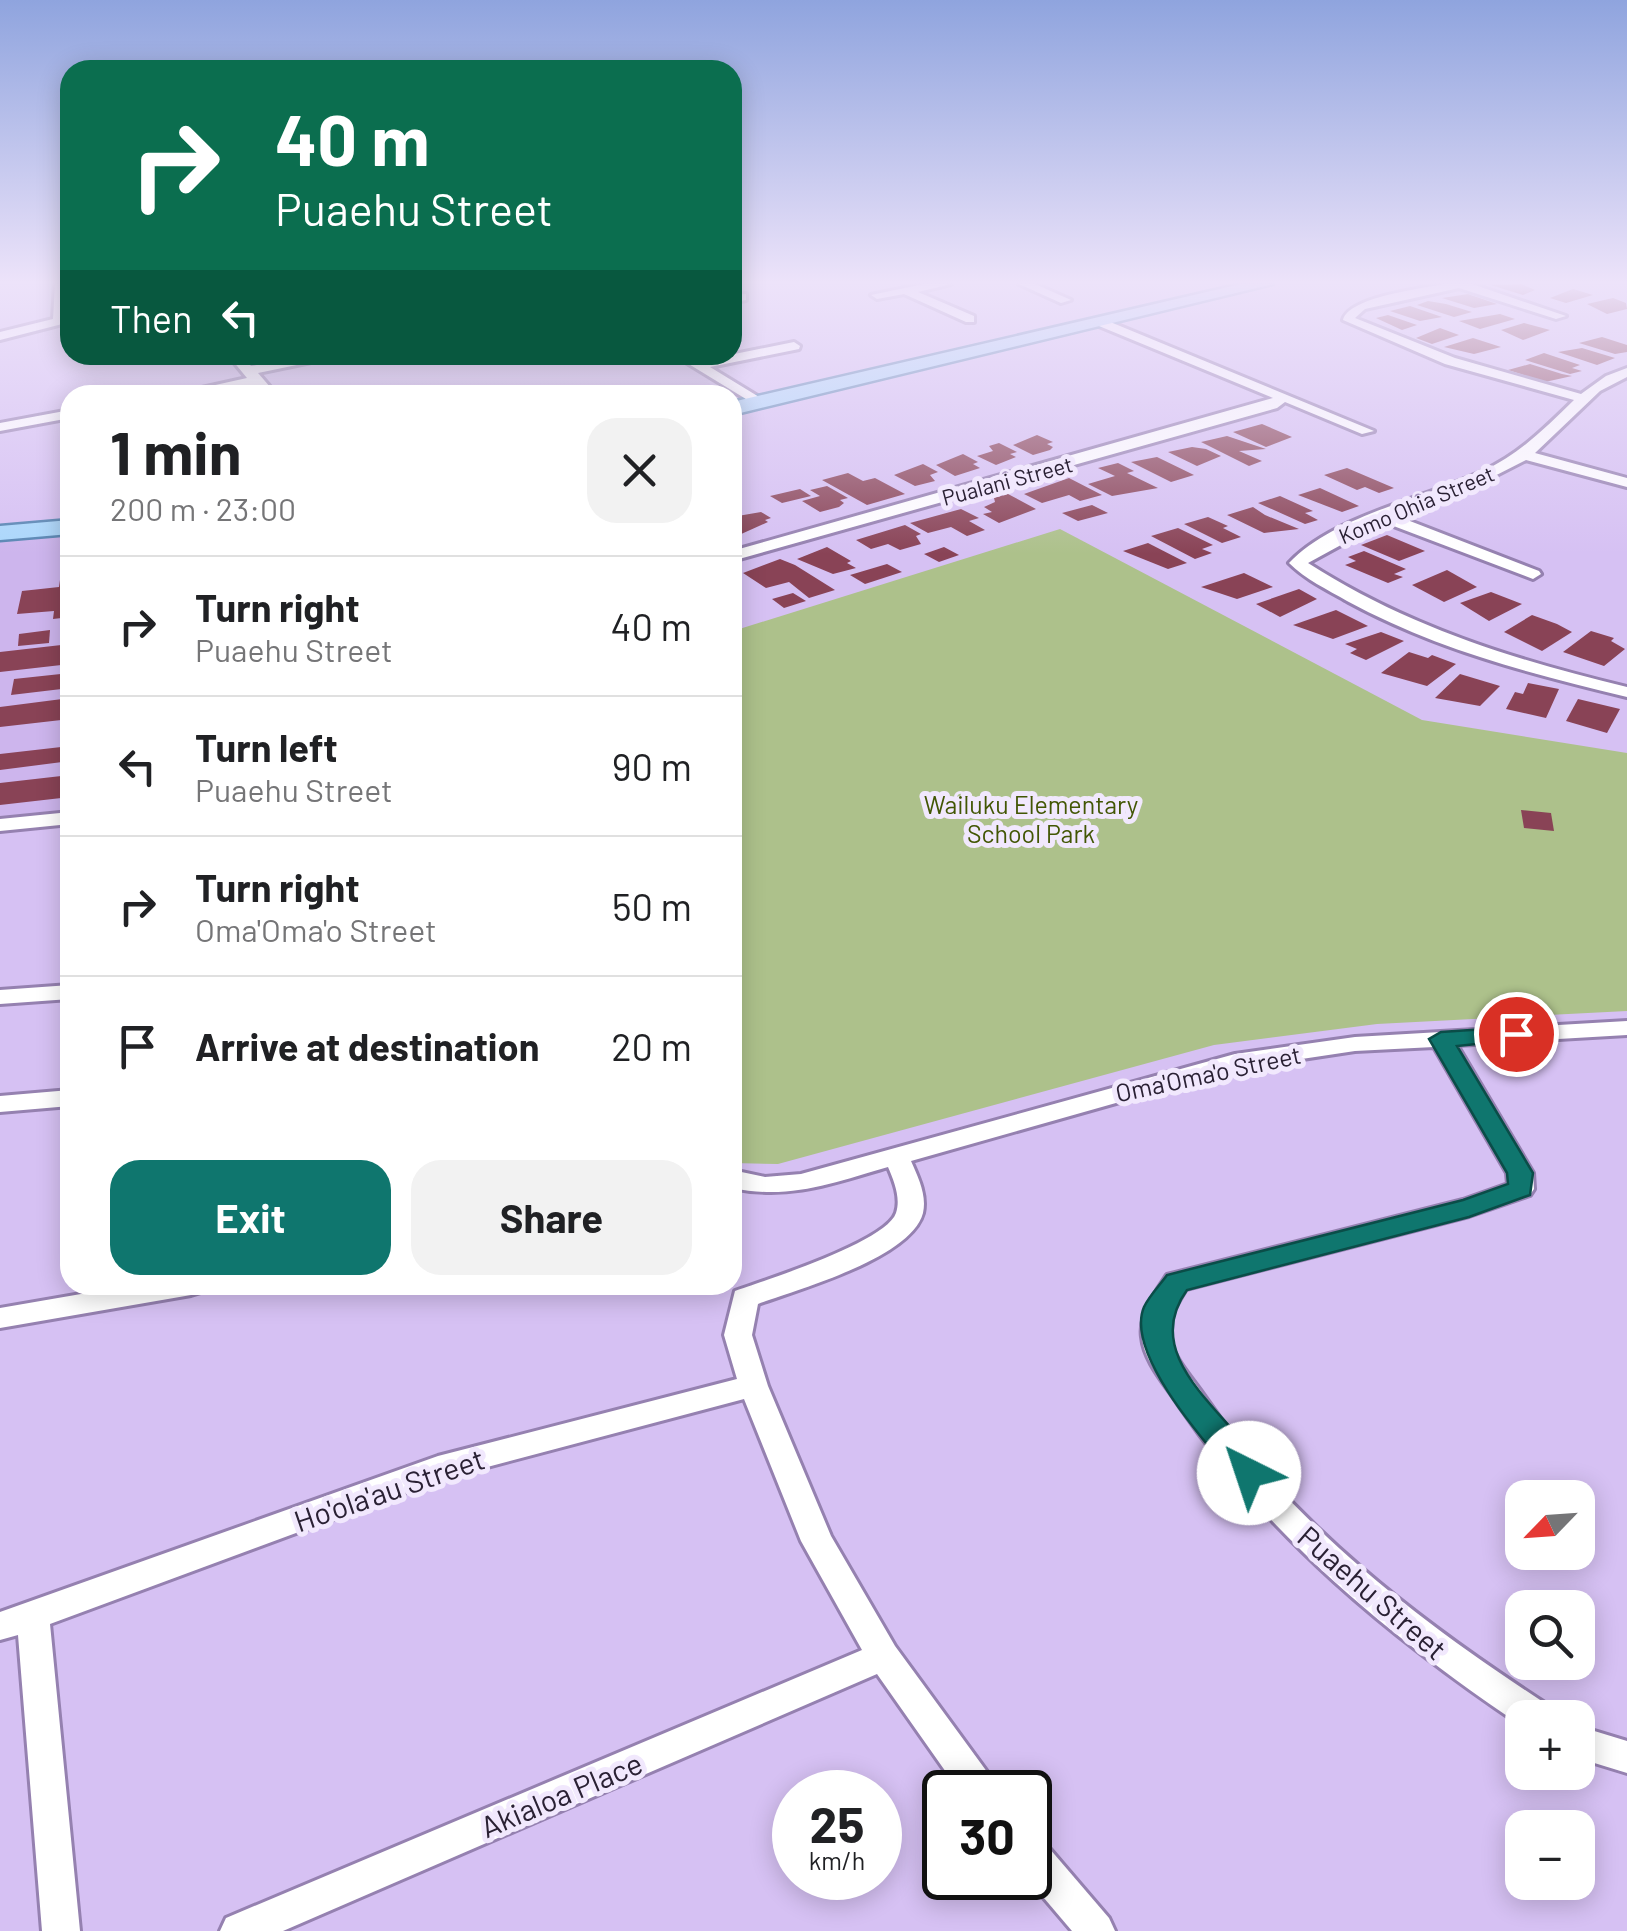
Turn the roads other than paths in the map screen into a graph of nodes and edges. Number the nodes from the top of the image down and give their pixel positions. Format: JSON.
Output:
{"nodes":[{"id":1,"x":260,"y":374,"type":"edge"},
{"id":2,"x":886,"y":374,"type":"edge"},
{"id":3,"x":1232,"y":374,"type":"edge"},
{"id":4,"x":1494,"y":374,"type":"edge"},
{"id":5,"x":1623,"y":374,"type":"edge"},
{"id":6,"x":252,"y":376,"type":"junction"},
{"id":7,"x":216,"y":385,"type":"edge"},
{"id":8,"x":261,"y":385,"type":"edge"},
{"id":9,"x":742,"y":394,"type":"edge"},
{"id":10,"x":1581,"y":398,"type":"junction"},
{"id":11,"x":1280,"y":399,"type":"junction"},
{"id":12,"x":759,"y":404,"type":"junction"},
{"id":13,"x":742,"y":408,"type":"edge"},
{"id":14,"x":60,"y":416,"type":"edge"},
{"id":15,"x":0,"y":427,"type":"edge"},
{"id":16,"x":1368,"y":432,"type":"dead end"},
{"id":17,"x":1524,"y":455,"type":"junction"},
{"id":18,"x":1627,"y":483,"type":"edge"},
{"id":19,"x":1387,"y":518,"type":"junction"},
{"id":20,"x":60,"y":528,"type":"edge"},
{"id":21,"x":0,"y":533,"type":"edge"},
{"id":22,"x":742,"y":553,"type":"edge"},
{"id":23,"x":1534,"y":574,"type":"dead end"},
{"id":24,"x":1627,"y":692,"type":"edge"},
{"id":25,"x":60,"y":819,"type":"edge"},
{"id":26,"x":0,"y":825,"type":"edge"},
{"id":27,"x":60,"y":993,"type":"edge"},
{"id":28,"x":0,"y":997,"type":"edge"},
{"id":29,"x":1627,"y":1028,"type":"edge"},
{"id":30,"x":1441,"y":1039,"type":"junction"},
{"id":31,"x":60,"y":1099,"type":"edge"},
{"id":32,"x":0,"y":1104,"type":"edge"},
{"id":33,"x":895,"y":1156,"type":"junction"},
{"id":34,"x":742,"y":1180,"type":"edge"},
{"id":35,"x":133,"y":1295,"type":"edge"},
{"id":36,"x":0,"y":1318,"type":"edge"},
{"id":37,"x":754,"y":1386,"type":"junction"},
{"id":38,"x":33,"y":1616,"type":"junction"},
{"id":39,"x":0,"y":1626,"type":"edge"},
{"id":40,"x":882,"y":1656,"type":"junction"},
{"id":41,"x":1510,"y":1700,"type":"edge"},
{"id":42,"x":1595,"y":1747,"type":"edge"},
{"id":43,"x":1627,"y":1757,"type":"edge"},
{"id":44,"x":964,"y":1770,"type":"edge"},
{"id":45,"x":1052,"y":1879,"type":"edge"},
{"id":46,"x":61,"y":1931,"type":"edge"},
{"id":47,"x":240,"y":1931,"type":"edge"},
{"id":48,"x":1096,"y":1931,"type":"edge"}],
"edges":[{"from":1,"to":6,"type":"street"},
{"from":2,"to":12,"type":"main road"},
{"from":3,"to":11,"type":"street"},
{"from":4,"to":10,"type":"street"},
{"from":5,"to":10,"type":"street","name":"Komo Ohia Street"},
{"from":6,"to":7,"type":"street"},
{"from":6,"to":8,"type":"street"},
{"from":9,"to":12,"type":"street"},
{"from":10,"to":17,"type":"street","name":"Komo Ohia Street"},
{"from":11,"to":16,"type":"street"},
{"from":11,"to":22,"type":"street","name":"Pualani Street"},
{"from":12,"to":13,"type":"main road"},
{"from":14,"to":15,"type":"street"},
{"from":17,"to":18,"type":"street"},
{"from":17,"to":19,"type":"street","name":"Komo Ohia Street"},
{"from":19,"to":23,"type":"street"},
{"from":19,"to":24,"type":"street","name":"Komo Ohia Street"},
{"from":20,"to":21,"type":"main road"},
{"from":25,"to":26,"type":"street"},
{"from":27,"to":28,"type":"street"},
{"from":29,"to":30,"type":"street","name":"Oma'Oma'o Street"},
{"from":30,"to":33,"type":"street","name":"Oma'Oma'o Street"},
{"from":30,"to":41,"type":"street","name":"Puaehu Street"},
{"from":31,"to":32,"type":"street"},
{"from":33,"to":34,"type":"street","name":"Oma'Oma'o Street"},
{"from":33,"to":37,"type":"street"},
{"from":35,"to":36,"type":"street"},
{"from":37,"to":38,"type":"street","name":"Ho'ola'au Street"},
{"from":37,"to":40,"type":"street"},
{"from":38,"to":39,"type":"street","name":"Ho'ola'au Street"},
{"from":38,"to":46,"type":"street"},
{"from":40,"to":44,"type":"street"},
{"from":40,"to":47,"type":"street","name":"Akialoa Place"},
{"from":42,"to":43,"type":"street"},
{"from":45,"to":48,"type":"street"}]}
